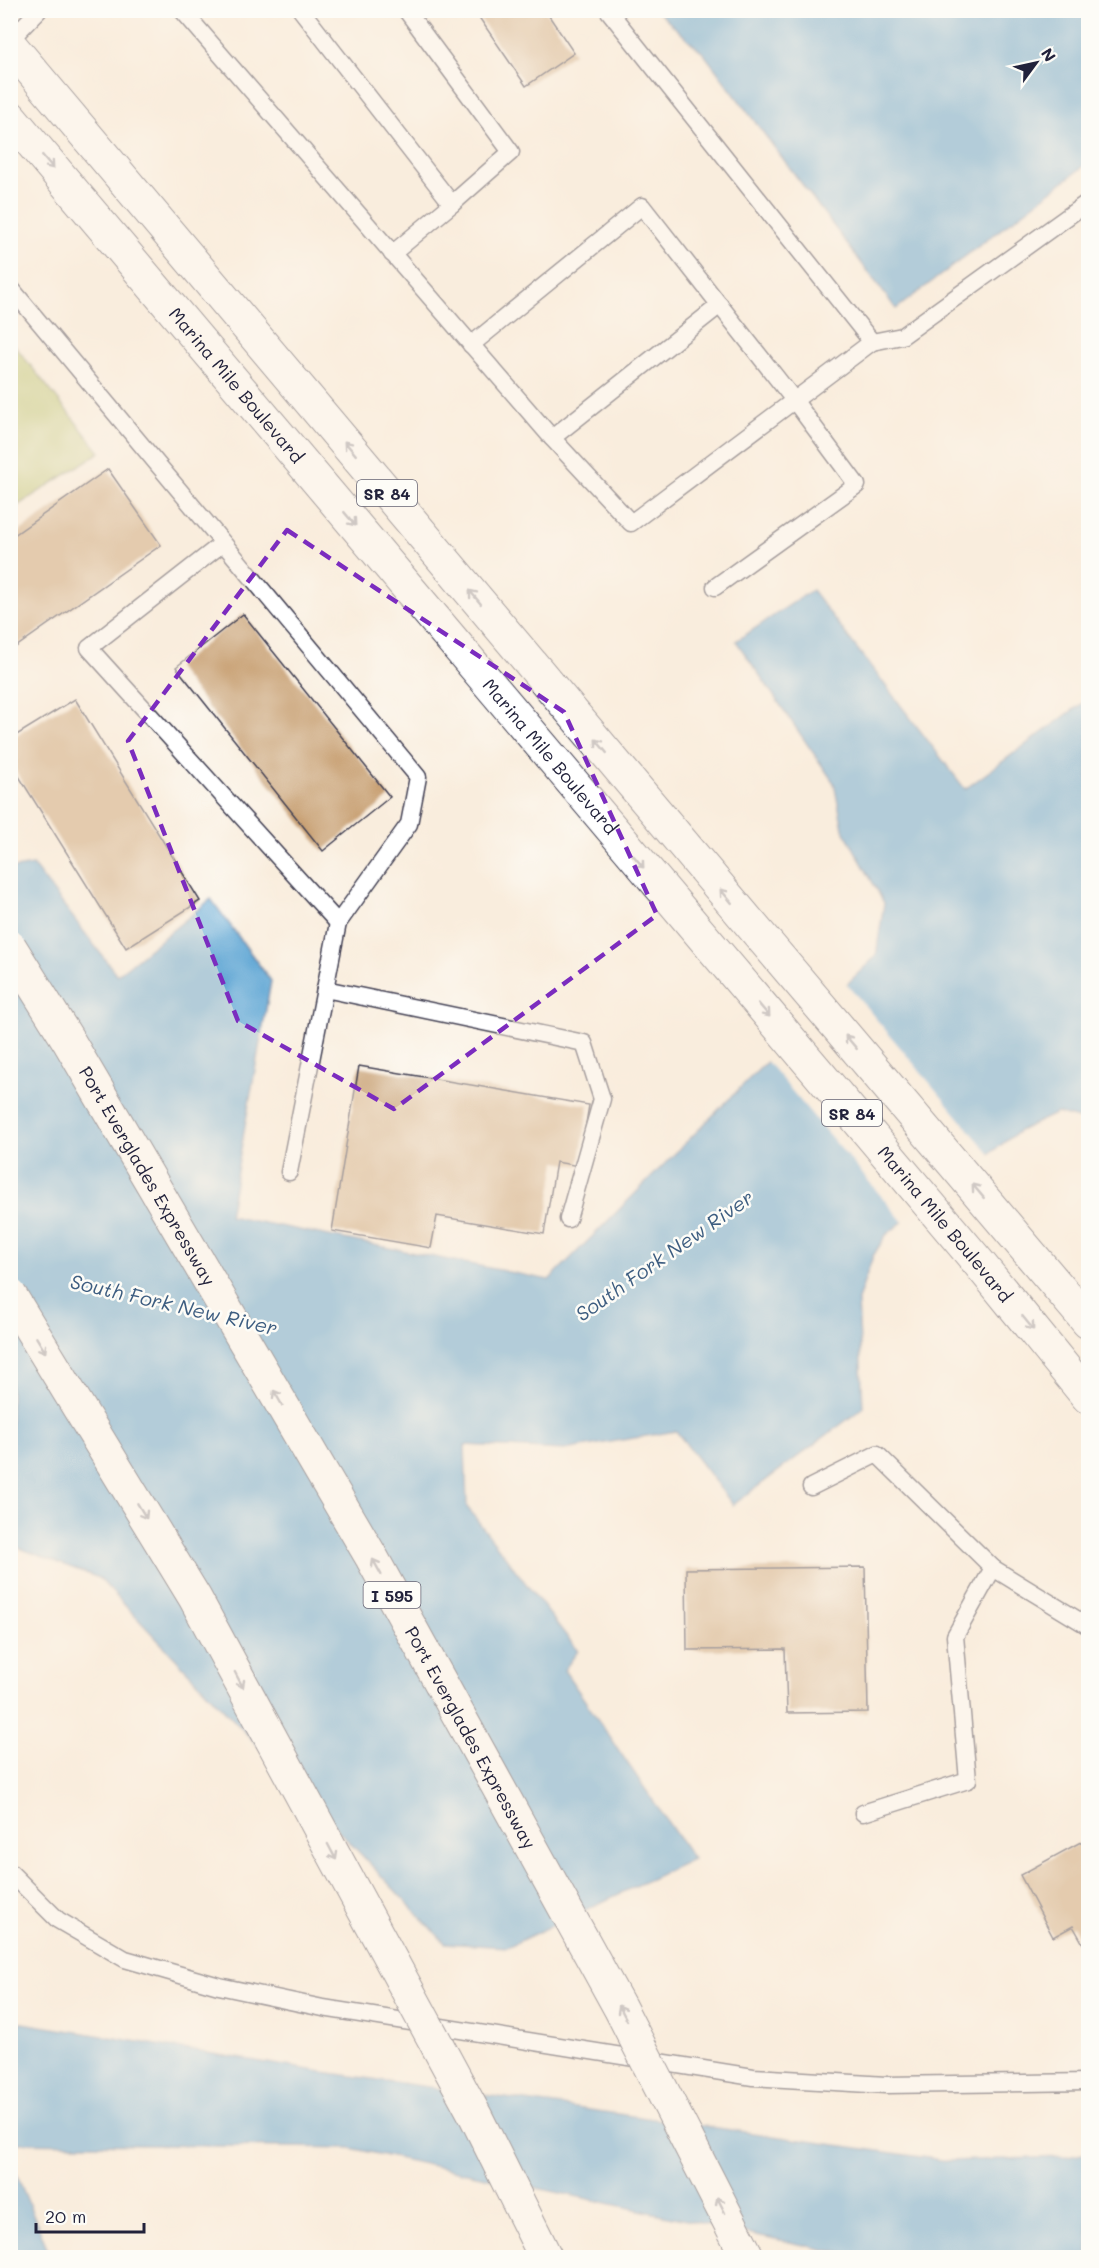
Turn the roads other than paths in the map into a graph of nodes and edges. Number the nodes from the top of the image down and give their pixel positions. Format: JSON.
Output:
{"nodes":[{"id":1,"x":39,"y":10,"type":"edge"},
{"id":2,"x":182,"y":10,"type":"edge"},
{"id":3,"x":302,"y":10,"type":"edge"},
{"id":4,"x":406,"y":10,"type":"edge"},
{"id":5,"x":608,"y":10,"type":"edge"},
{"id":6,"x":10,"y":40,"type":"edge"},
{"id":7,"x":10,"y":45,"type":"edge"},
{"id":8,"x":10,"y":117,"type":"edge"},
{"id":9,"x":1089,"y":202,"type":"edge"},
{"id":10,"x":453,"y":204,"type":"junction"},
{"id":11,"x":392,"y":254,"type":"junction"},
{"id":12,"x":10,"y":288,"type":"edge"},
{"id":13,"x":720,"y":305,"type":"junction"},
{"id":14,"x":872,"y":342,"type":"junction"},
{"id":15,"x":471,"y":345,"type":"junction"},
{"id":16,"x":794,"y":400,"type":"junction"},
{"id":17,"x":552,"y":438,"type":"junction"},
{"id":18,"x":223,"y":543,"type":"junction"},
{"id":19,"x":716,"y":587,"type":"dead end"},
{"id":20,"x":338,"y":923,"type":"junction"},
{"id":21,"x":10,"y":947,"type":"edge"},
{"id":22,"x":325,"y":989,"type":"junction"},
{"id":23,"x":289,"y":1172,"type":"dead end"},
{"id":24,"x":568,"y":1219,"type":"dead end"},
{"id":25,"x":10,"y":1295,"type":"edge"},
{"id":26,"x":1089,"y":1322,"type":"edge"},
{"id":27,"x":1089,"y":1397,"type":"edge"},
{"id":28,"x":811,"y":1487,"type":"dead end"},
{"id":29,"x":993,"y":1568,"type":"junction"},
{"id":30,"x":1089,"y":1626,"type":"edge"},
{"id":31,"x":863,"y":1813,"type":"dead end"},
{"id":32,"x":10,"y":1872,"type":"edge"},
{"id":33,"x":1089,"y":2082,"type":"edge"},
{"id":34,"x":546,"y":2258,"type":"edge"},
{"id":35,"x":748,"y":2258,"type":"edge"}],
"edges":[{"from":1,"to":6,"type":"lane"},
{"from":2,"to":11,"type":"lane"},
{"from":3,"to":10,"type":"lane"},
{"from":4,"to":10,"type":"lane"},
{"from":5,"to":14,"type":"lane"},
{"from":26,"to":7,"type":"main road","number":"SR 84","one_way":true},
{"from":8,"to":27,"type":"main road","name":"Marina Mile Boulevard","number":"SR 84","one_way":true},
{"from":9,"to":14,"type":"lane"},
{"from":10,"to":11,"type":"lane"},
{"from":11,"to":15,"type":"lane"},
{"from":12,"to":18,"type":"lane"},
{"from":13,"to":15,"type":"lane"},
{"from":13,"to":16,"type":"lane"},
{"from":13,"to":17,"type":"lane"},
{"from":14,"to":16,"type":"lane"},
{"from":15,"to":17,"type":"lane"},
{"from":16,"to":17,"type":"lane"},
{"from":16,"to":19,"type":"lane"},
{"from":18,"to":20,"type":"lane"},
{"from":18,"to":20,"type":"lane"},
{"from":20,"to":22,"type":"lane"},
{"from":35,"to":21,"type":"main road","name":"Port Everglades Expressway","number":"I 595","one_way":true,"bridge":true},
{"from":22,"to":23,"type":"lane"},
{"from":22,"to":24,"type":"lane"},
{"from":25,"to":34,"type":"main road","one_way":true,"bridge":true},
{"from":28,"to":29,"type":"lane"},
{"from":29,"to":30,"type":"lane"},
{"from":29,"to":31,"type":"lane"},
{"from":32,"to":33,"type":"lane"}]}
